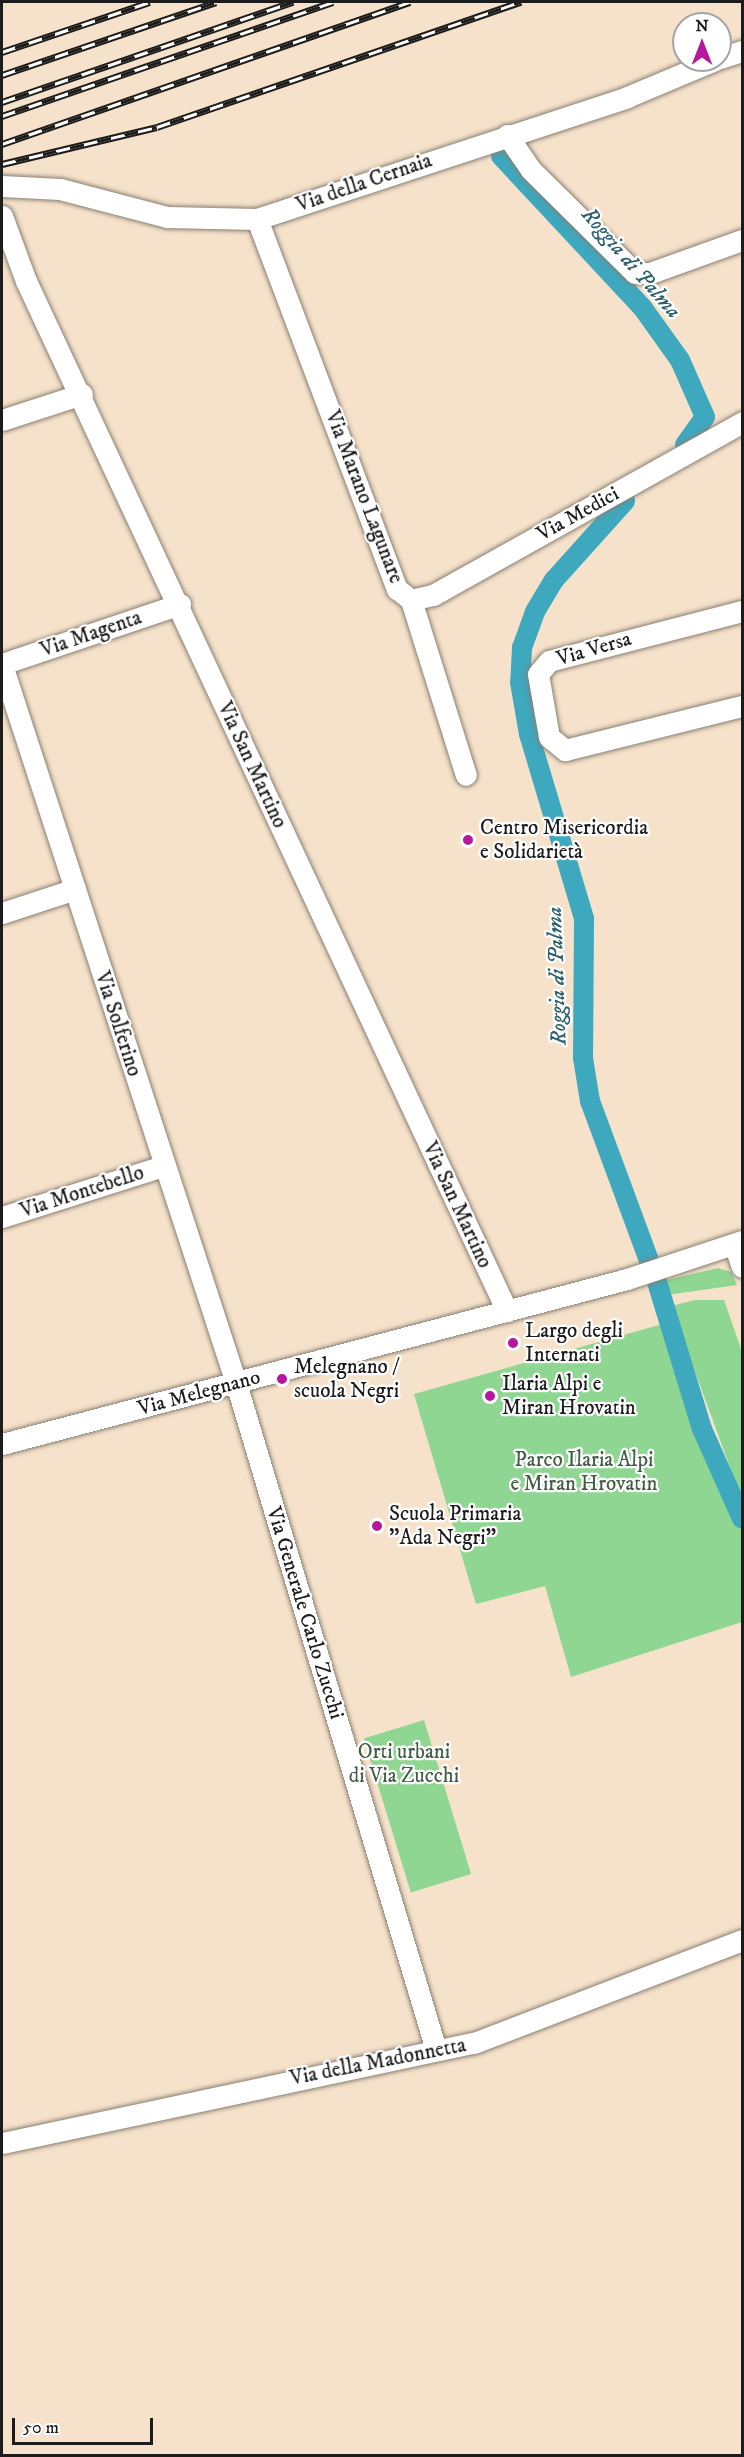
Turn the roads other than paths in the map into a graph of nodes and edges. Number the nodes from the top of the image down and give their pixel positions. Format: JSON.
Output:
{"nodes":[{"id":1,"x":686,"y":72,"type":"edge"},
{"id":2,"x":507,"y":135,"type":"junction"},
{"id":3,"x":2,"y":186,"type":"edge"},
{"id":4,"x":2,"y":216,"type":"edge"},
{"id":5,"x":257,"y":219,"type":"junction"},
{"id":6,"x":742,"y":240,"type":"edge"},
{"id":7,"x":82,"y":394,"type":"junction"},
{"id":8,"x":2,"y":420,"type":"edge"},
{"id":9,"x":742,"y":422,"type":"edge"},
{"id":10,"x":411,"y":600,"type":"junction"},
{"id":11,"x":180,"y":604,"type":"junction"},
{"id":12,"x":742,"y":611,"type":"edge"},
{"id":13,"x":2,"y":664,"type":"edge"},
{"id":14,"x":742,"y":706,"type":"edge"},
{"id":15,"x":466,"y":775,"type":"dead end"},
{"id":16,"x":75,"y":889,"type":"junction"},
{"id":17,"x":2,"y":913,"type":"edge"},
{"id":18,"x":163,"y":1166,"type":"junction"},
{"id":19,"x":2,"y":1217,"type":"edge"},
{"id":20,"x":738,"y":1243,"type":"edge"},
{"id":21,"x":742,"y":1268,"type":"edge"},
{"id":22,"x":507,"y":1311,"type":"junction"},
{"id":23,"x":236,"y":1383,"type":"junction"},
{"id":24,"x":2,"y":1444,"type":"edge"},
{"id":25,"x":742,"y":1940,"type":"edge"},
{"id":26,"x":436,"y":2050,"type":"junction"},
{"id":27,"x":2,"y":2143,"type":"edge"}],
"edges":[{"from":1,"to":2,"type":"street","name":"Via della Cernaia"},
{"from":2,"to":5,"type":"street","name":"Via della Cernaia"},
{"from":2,"to":6,"type":"street"},
{"from":3,"to":5,"type":"street","name":"Via della Cernaia"},
{"from":4,"to":7,"type":"street","name":"Via San Martino"},
{"from":5,"to":10,"type":"street","name":"Via Marano Lagunare"},
{"from":7,"to":8,"type":"street"},
{"from":7,"to":11,"type":"street","name":"Via San Martino"},
{"from":9,"to":10,"type":"street","name":"Via Medici"},
{"from":10,"to":15,"type":"street","name":"Via Marano Lagunare"},
{"from":11,"to":13,"type":"street","name":"Via Magenta"},
{"from":11,"to":22,"type":"street","name":"Via San Martino"},
{"from":12,"to":14,"type":"street","name":"Via Versa"},
{"from":13,"to":16,"type":"street","name":"Via Solferino"},
{"from":16,"to":17,"type":"street"},
{"from":16,"to":18,"type":"street","name":"Via Solferino"},
{"from":18,"to":19,"type":"street","name":"Via Montebello"},
{"from":18,"to":23,"type":"street","name":"Via Solferino"},
{"from":20,"to":21,"type":"street"},
{"from":20,"to":22,"type":"street","name":"Via Melegnano"},
{"from":22,"to":23,"type":"street","name":"Via Melegnano"},
{"from":23,"to":24,"type":"street","name":"Via Melegnano"},
{"from":23,"to":26,"type":"street","name":"Via Generale Carlo Zucchi"},
{"from":25,"to":26,"type":"street","name":"Via della Madonnetta"},
{"from":26,"to":27,"type":"street","name":"Via della Madonnetta"}]}
